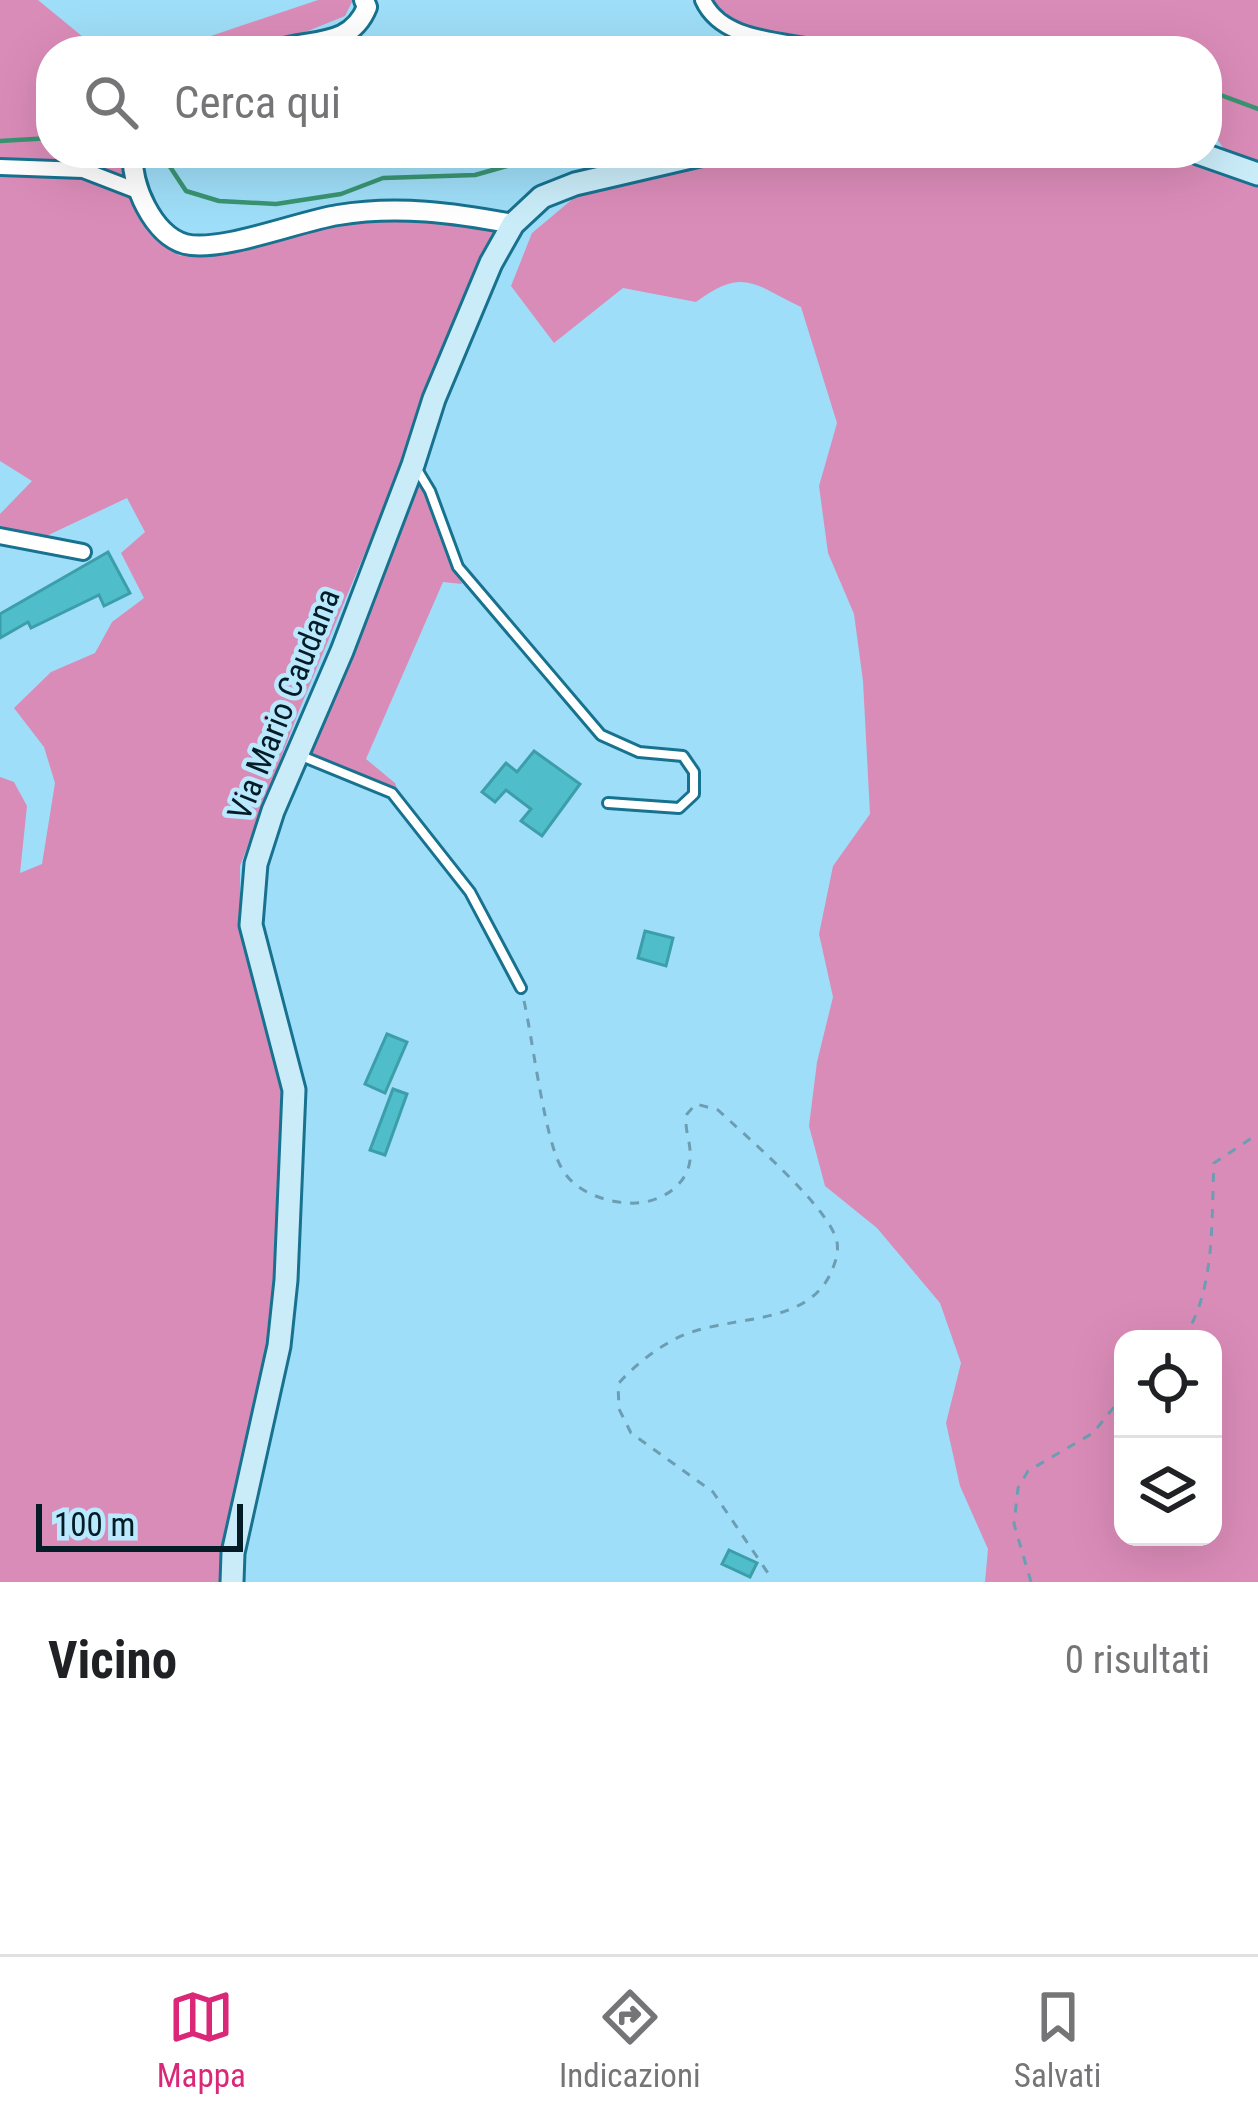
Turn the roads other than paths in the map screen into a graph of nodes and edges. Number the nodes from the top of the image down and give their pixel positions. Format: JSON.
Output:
{"nodes":[{"id":1,"x":364,"y":0,"type":"edge"},
{"id":2,"x":703,"y":0,"type":"edge"},
{"id":3,"x":344,"y":36,"type":"edge"},
{"id":4,"x":751,"y":36,"type":"edge"},
{"id":5,"x":1222,"y":161,"type":"edge"},
{"id":6,"x":0,"y":167,"type":"edge"},
{"id":7,"x":136,"y":168,"type":"edge"},
{"id":8,"x":644,"y":168,"type":"edge"},
{"id":9,"x":1258,"y":174,"type":"edge"},
{"id":10,"x":140,"y":192,"type":"junction"},
{"id":11,"x":513,"y":224,"type":"junction"},
{"id":12,"x":413,"y":465,"type":"junction"},
{"id":13,"x":0,"y":536,"type":"edge"},
{"id":14,"x":82,"y":552,"type":"dead end"},
{"id":15,"x":297,"y":754,"type":"junction"},
{"id":16,"x":608,"y":803,"type":"dead end"},
{"id":17,"x":521,"y":988,"type":"road end"},
{"id":18,"x":232,"y":1582,"type":"edge"}],
"edges":[{"from":1,"to":3,"type":"street"},
{"from":2,"to":4,"type":"street"},
{"from":5,"to":9,"type":"main road"},
{"from":6,"to":10,"type":"street"},
{"from":7,"to":10,"type":"street"},
{"from":8,"to":11,"type":"main road","name":"Via Mario Caudana"},
{"from":10,"to":11,"type":"street"},
{"from":11,"to":12,"type":"main road","name":"Via Mario Caudana"},
{"from":12,"to":15,"type":"main road","name":"Via Mario Caudana"},
{"from":12,"to":16,"type":"lane"},
{"from":13,"to":14,"type":"street"},
{"from":15,"to":17,"type":"lane"},
{"from":15,"to":18,"type":"main road","name":"Via Mario Caudana"}]}
